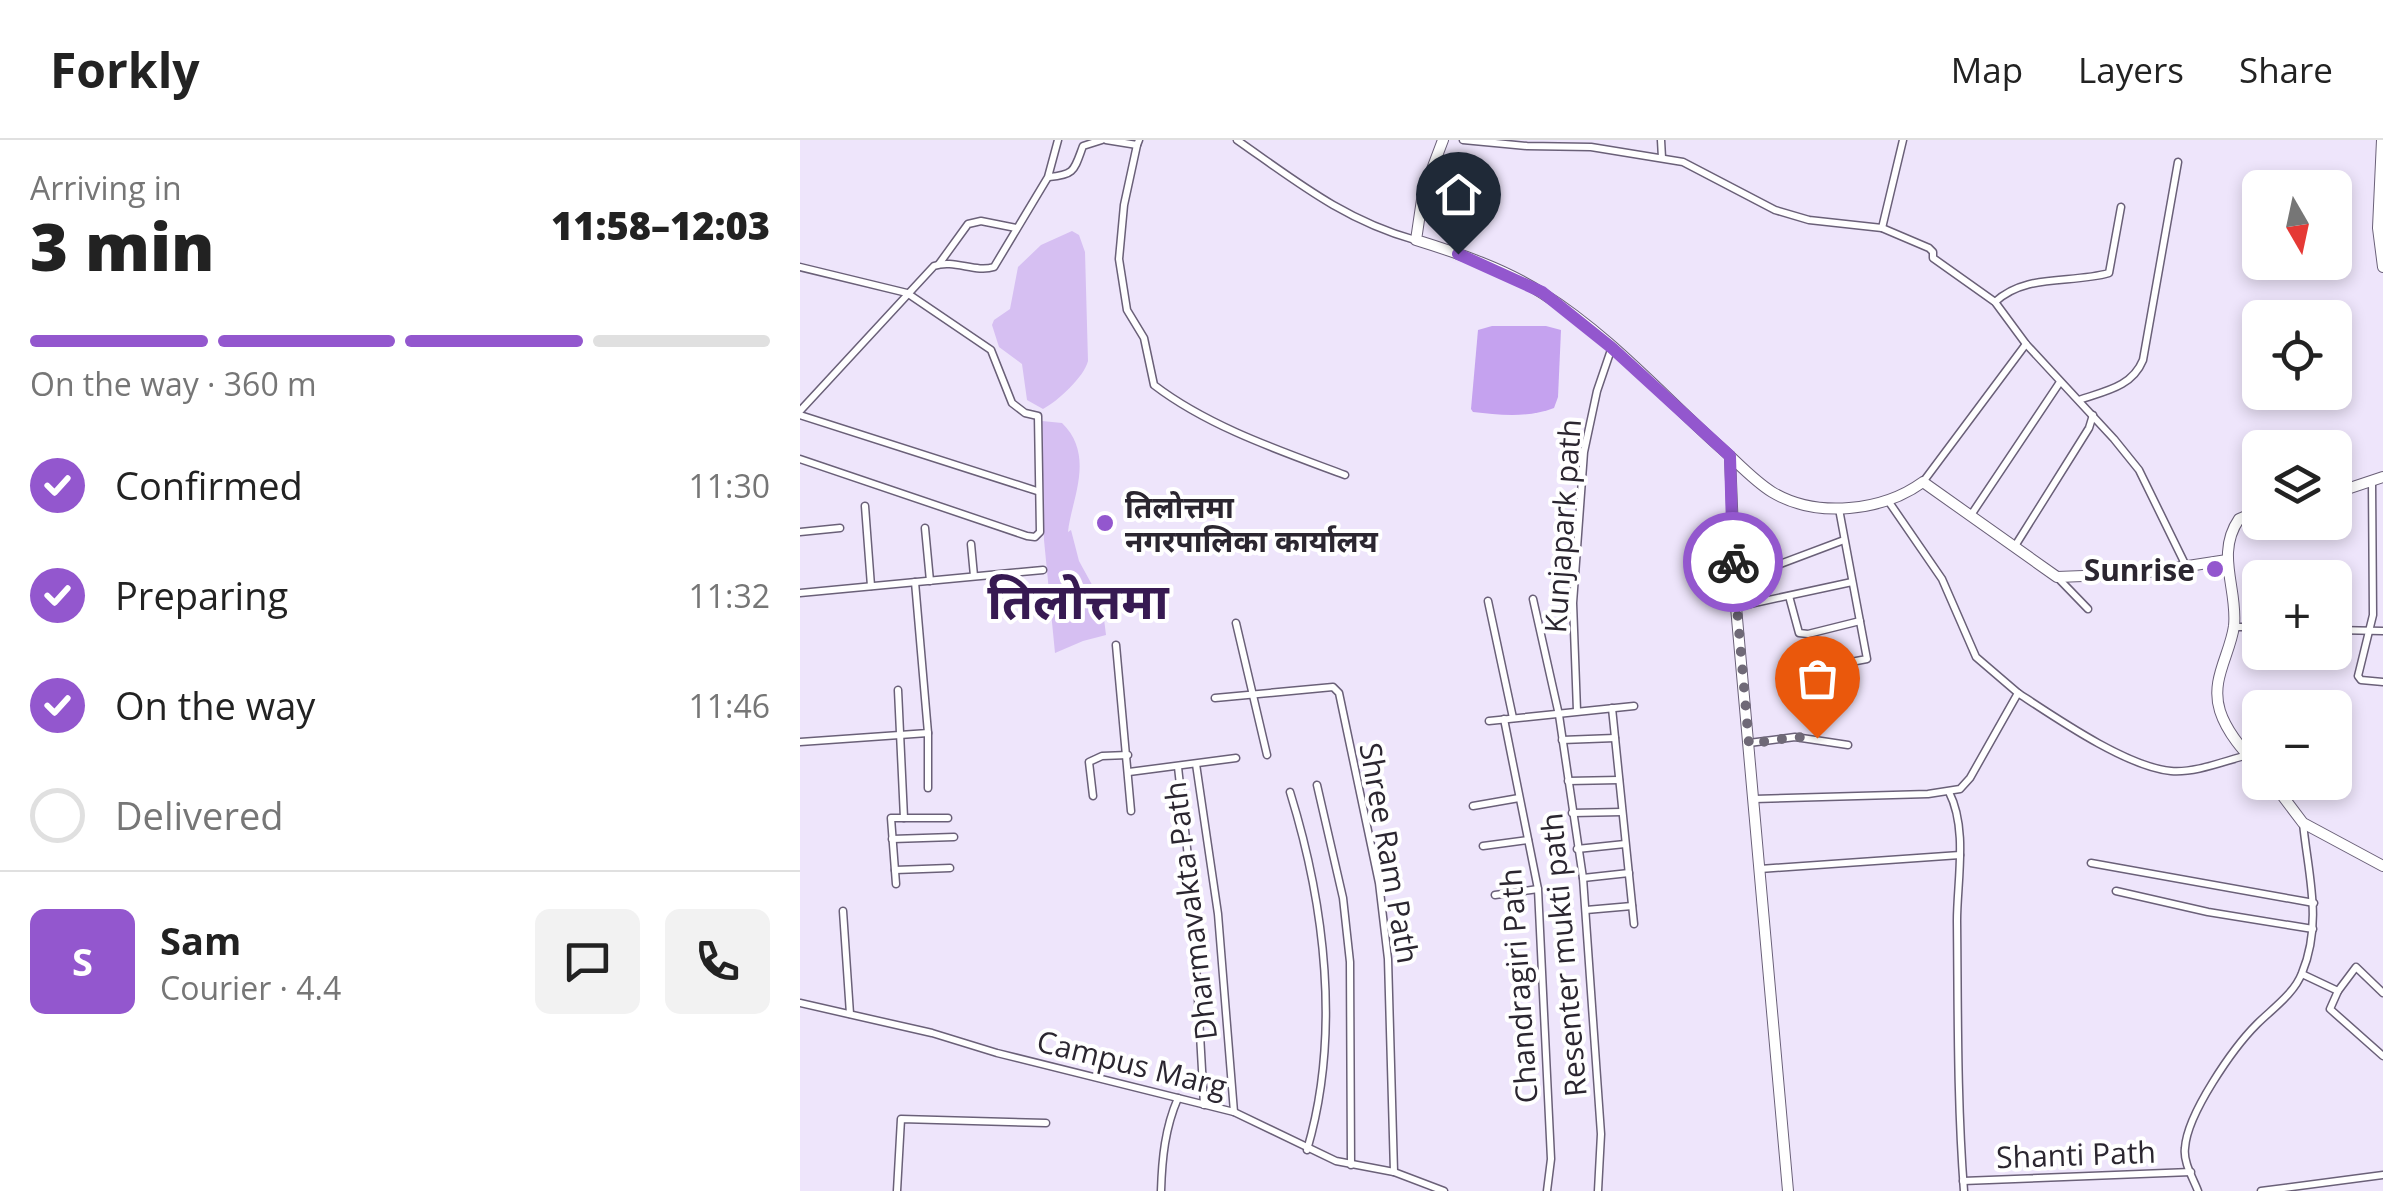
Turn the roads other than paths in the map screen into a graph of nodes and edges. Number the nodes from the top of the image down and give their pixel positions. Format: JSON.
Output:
{"nodes":[{"id":1,"x":1058,"y":140,"type":"edge"},
{"id":2,"x":1104,"y":140,"type":"edge"},
{"id":3,"x":1237,"y":140,"type":"edge"},
{"id":4,"x":1443,"y":140,"type":"edge"},
{"id":5,"x":1463,"y":140,"type":"edge"},
{"id":6,"x":1660,"y":140,"type":"edge"},
{"id":7,"x":1903,"y":140,"type":"edge"},
{"id":8,"x":1138,"y":142,"type":"edge"},
{"id":9,"x":2382,"y":142,"type":"edge"},
{"id":10,"x":1662,"y":158,"type":"junction"},
{"id":11,"x":2178,"y":162,"type":"dead end"},
{"id":12,"x":1048,"y":177,"type":"junction"},
{"id":13,"x":2381,"y":199,"type":"edge"},
{"id":14,"x":2121,"y":207,"type":"dead end"},
{"id":15,"x":1016,"y":228,"type":"junction"},
{"id":16,"x":1882,"y":228,"type":"junction"},
{"id":17,"x":1416,"y":240,"type":"junction"},
{"id":18,"x":2381,"y":240,"type":"edge"},
{"id":19,"x":939,"y":264,"type":"junction"},
{"id":20,"x":800,"y":267,"type":"edge"},
{"id":21,"x":2383,"y":267,"type":"edge"},
{"id":22,"x":907,"y":294,"type":"junction"},
{"id":23,"x":1995,"y":302,"type":"junction"},
{"id":24,"x":2026,"y":344,"type":"junction"},
{"id":25,"x":1612,"y":348,"type":"junction"},
{"id":26,"x":2060,"y":382,"type":"junction"},
{"id":27,"x":2079,"y":400,"type":"junction"},
{"id":28,"x":800,"y":414,"type":"edge"},
{"id":29,"x":2093,"y":415,"type":"junction"},
{"id":30,"x":1730,"y":456,"type":"junction"},
{"id":31,"x":800,"y":459,"type":"edge"},
{"id":32,"x":1345,"y":476,"type":"dead end"},
{"id":33,"x":2378,"y":480,"type":"edge"},
{"id":34,"x":1924,"y":482,"type":"junction"},
{"id":35,"x":2352,"y":488,"type":"edge"},
{"id":36,"x":1037,"y":491,"type":"junction"},
{"id":37,"x":1889,"y":502,"type":"junction"},
{"id":38,"x":865,"y":506,"type":"dead end"},
{"id":39,"x":1839,"y":507,"type":"junction"},
{"id":40,"x":1971,"y":514,"type":"junction"},
{"id":41,"x":2242,"y":517,"type":"edge"},
{"id":42,"x":840,"y":528,"type":"dead end"},
{"id":43,"x":925,"y":528,"type":"dead end"},
{"id":44,"x":800,"y":532,"type":"edge"},
{"id":45,"x":1844,"y":540,"type":"junction"},
{"id":46,"x":972,"y":544,"type":"dead end"},
{"id":47,"x":2014,"y":547,"type":"junction"},
{"id":48,"x":2227,"y":560,"type":"junction"},
{"id":49,"x":2186,"y":566,"type":"junction"},
{"id":50,"x":1043,"y":570,"type":"dead end"},
{"id":51,"x":974,"y":576,"type":"junction"},
{"id":52,"x":2057,"y":577,"type":"junction"},
{"id":53,"x":930,"y":581,"type":"junction"},
{"id":54,"x":1735,"y":581,"type":"junction"},
{"id":55,"x":915,"y":582,"type":"junction"},
{"id":56,"x":1852,"y":582,"type":"junction"},
{"id":57,"x":872,"y":586,"type":"junction"},
{"id":58,"x":800,"y":594,"type":"edge"},
{"id":59,"x":1790,"y":596,"type":"junction"},
{"id":60,"x":1533,"y":599,"type":"dead end"},
{"id":61,"x":1488,"y":600,"type":"dead end"},
{"id":62,"x":1736,"y":607,"type":"junction"},
{"id":63,"x":2088,"y":609,"type":"dead end"},
{"id":64,"x":1860,"y":621,"type":"junction"},
{"id":65,"x":1236,"y":623,"type":"dead end"},
{"id":66,"x":2234,"y":626,"type":"junction"},
{"id":67,"x":2242,"y":627,"type":"edge"},
{"id":68,"x":2352,"y":630,"type":"edge"},
{"id":69,"x":2370,"y":631,"type":"junction"},
{"id":70,"x":2383,"y":631,"type":"edge"},
{"id":71,"x":1116,"y":645,"type":"dead end"},
{"id":72,"x":1850,"y":662,"type":"dead end"},
{"id":73,"x":2383,"y":682,"type":"edge"},
{"id":74,"x":898,"y":690,"type":"dead end"},
{"id":75,"x":2018,"y":693,"type":"junction"},
{"id":76,"x":1252,"y":694,"type":"junction"},
{"id":77,"x":1215,"y":698,"type":"dead end"},
{"id":78,"x":1634,"y":706,"type":"dead end"},
{"id":79,"x":1612,"y":708,"type":"junction"},
{"id":80,"x":1577,"y":711,"type":"junction"},
{"id":81,"x":1559,"y":715,"type":"junction"},
{"id":82,"x":1509,"y":719,"type":"junction"},
{"id":83,"x":1489,"y":720,"type":"dead end"},
{"id":84,"x":928,"y":733,"type":"junction"},
{"id":85,"x":900,"y":735,"type":"junction"},
{"id":86,"x":1615,"y":738,"type":"junction"},
{"id":87,"x":1562,"y":740,"type":"junction"},
{"id":88,"x":800,"y":742,"type":"edge"},
{"id":89,"x":1749,"y":744,"type":"junction"},
{"id":90,"x":1848,"y":745,"type":"dead end"},
{"id":91,"x":2242,"y":746,"type":"edge"},
{"id":92,"x":1128,"y":754,"type":"junction"},
{"id":93,"x":1267,"y":756,"type":"dead end"},
{"id":94,"x":2242,"y":757,"type":"edge"},
{"id":95,"x":1236,"y":758,"type":"dead end"},
{"id":96,"x":1196,"y":764,"type":"junction"},
{"id":97,"x":1178,"y":767,"type":"junction"},
{"id":98,"x":1129,"y":772,"type":"junction"},
{"id":99,"x":1619,"y":780,"type":"junction"},
{"id":100,"x":1568,"y":781,"type":"junction"},
{"id":101,"x":1317,"y":785,"type":"dead end"},
{"id":102,"x":928,"y":788,"type":"dead end"},
{"id":103,"x":1290,"y":792,"type":"dead end"},
{"id":104,"x":1950,"y":792,"type":"junction"},
{"id":105,"x":1093,"y":796,"type":"dead end"},
{"id":106,"x":1519,"y":798,"type":"junction"},
{"id":107,"x":1754,"y":799,"type":"junction"},
{"id":108,"x":2286,"y":800,"type":"edge"},
{"id":109,"x":1473,"y":806,"type":"dead end"},
{"id":110,"x":1131,"y":812,"type":"dead end"},
{"id":111,"x":1622,"y":812,"type":"junction"},
{"id":112,"x":1572,"y":814,"type":"junction"},
{"id":113,"x":904,"y":818,"type":"junction"},
{"id":114,"x":948,"y":818,"type":"dead end"},
{"id":115,"x":2303,"y":822,"type":"junction"},
{"id":116,"x":954,"y":837,"type":"dead end"},
{"id":117,"x":892,"y":839,"type":"junction"},
{"id":118,"x":1528,"y":840,"type":"junction"},
{"id":119,"x":1626,"y":844,"type":"junction"},
{"id":120,"x":1483,"y":846,"type":"dead end"},
{"id":121,"x":1577,"y":849,"type":"junction"},
{"id":122,"x":1960,"y":856,"type":"junction"},
{"id":123,"x":2092,"y":863,"type":"dead end"},
{"id":124,"x":2383,"y":866,"type":"edge"},
{"id":125,"x":950,"y":868,"type":"dead end"},
{"id":126,"x":1759,"y":869,"type":"junction"},
{"id":127,"x":895,"y":870,"type":"junction"},
{"id":128,"x":1628,"y":873,"type":"junction"},
{"id":129,"x":1583,"y":878,"type":"junction"},
{"id":130,"x":896,"y":884,"type":"dead end"},
{"id":131,"x":1538,"y":889,"type":"junction"},
{"id":132,"x":2116,"y":891,"type":"dead end"},
{"id":133,"x":1495,"y":894,"type":"dead end"},
{"id":134,"x":2314,"y":904,"type":"junction"},
{"id":135,"x":1632,"y":906,"type":"junction"},
{"id":136,"x":1586,"y":910,"type":"junction"},
{"id":137,"x":843,"y":911,"type":"dead end"},
{"id":138,"x":1634,"y":924,"type":"dead end"},
{"id":139,"x":2313,"y":929,"type":"junction"},
{"id":140,"x":2302,"y":974,"type":"junction"},
{"id":141,"x":2338,"y":991,"type":"junction"},
{"id":142,"x":2383,"y":993,"type":"edge"},
{"id":143,"x":800,"y":1002,"type":"edge"},
{"id":144,"x":850,"y":1014,"type":"junction"},
{"id":145,"x":2383,"y":1056,"type":"edge"},
{"id":146,"x":1178,"y":1098,"type":"junction"},
{"id":147,"x":1204,"y":1105,"type":"junction"},
{"id":148,"x":1234,"y":1112,"type":"junction"},
{"id":149,"x":1046,"y":1123,"type":"dead end"},
{"id":150,"x":1307,"y":1150,"type":"junction"},
{"id":151,"x":1351,"y":1165,"type":"junction"},
{"id":152,"x":1394,"y":1172,"type":"junction"},
{"id":153,"x":2191,"y":1172,"type":"junction"},
{"id":154,"x":2383,"y":1175,"type":"edge"},
{"id":155,"x":1963,"y":1181,"type":"junction"},
{"id":156,"x":897,"y":1191,"type":"edge"},
{"id":157,"x":1162,"y":1191,"type":"edge"},
{"id":158,"x":1444,"y":1191,"type":"edge"},
{"id":159,"x":1547,"y":1191,"type":"edge"},
{"id":160,"x":1598,"y":1191,"type":"edge"},
{"id":161,"x":1788,"y":1191,"type":"edge"},
{"id":162,"x":1964,"y":1191,"type":"edge"},
{"id":163,"x":2198,"y":1191,"type":"edge"},
{"id":164,"x":2260,"y":1191,"type":"edge"}],
"edges":[{"from":1,"to":12,"type":"street"},
{"from":2,"to":8,"type":"street"},
{"from":2,"to":12,"type":"street"},
{"from":3,"to":17,"type":"street"},
{"from":4,"to":17,"type":"street"},
{"from":5,"to":10,"type":"street"},
{"from":6,"to":10,"type":"street"},
{"from":7,"to":16,"type":"street"},
{"from":8,"to":32,"type":"street"},
{"from":9,"to":13,"type":"street"},
{"from":10,"to":16,"type":"street"},
{"from":11,"to":27,"type":"street"},
{"from":12,"to":15,"type":"street"},
{"from":13,"to":18,"type":"street"},
{"from":14,"to":23,"type":"street"},
{"from":15,"to":19,"type":"street"},
{"from":15,"to":19,"type":"street"},
{"from":16,"to":23,"type":"street"},
{"from":17,"to":25,"type":"street"},
{"from":18,"to":21,"type":"street"},
{"from":19,"to":22,"type":"street"},
{"from":20,"to":22,"type":"street"},
{"from":22,"to":28,"type":"street"},
{"from":22,"to":36,"type":"street"},
{"from":23,"to":24,"type":"street"},
{"from":24,"to":26,"type":"street"},
{"from":24,"to":34,"type":"street"},
{"from":25,"to":30,"type":"street"},
{"from":25,"to":80,"type":"street","name":"Kunjapark path"},
{"from":26,"to":27,"type":"street"},
{"from":26,"to":40,"type":"street"},
{"from":27,"to":29,"type":"street"},
{"from":28,"to":36,"type":"street"},
{"from":29,"to":47,"type":"street"},
{"from":29,"to":49,"type":"street"},
{"from":30,"to":39,"type":"street"},
{"from":30,"to":54,"type":"street"},
{"from":31,"to":36,"type":"street"},
{"from":33,"to":35,"type":"street"},
{"from":33,"to":69,"type":"street"},
{"from":34,"to":37,"type":"street"},
{"from":34,"to":40,"type":"street"},
{"from":37,"to":39,"type":"street"},
{"from":37,"to":75,"type":"street"},
{"from":38,"to":57,"type":"street"},
{"from":39,"to":45,"type":"street"},
{"from":40,"to":47,"type":"street"},
{"from":41,"to":48,"type":"street"},
{"from":42,"to":44,"type":"street"},
{"from":43,"to":53,"type":"street"},
{"from":45,"to":54,"type":"street"},
{"from":45,"to":56,"type":"street"},
{"from":46,"to":51,"type":"street"},
{"from":47,"to":52,"type":"street"},
{"from":48,"to":49,"type":"street"},
{"from":48,"to":66,"type":"street"},
{"from":49,"to":52,"type":"street"},
{"from":50,"to":51,"type":"street"},
{"from":51,"to":53,"type":"street"},
{"from":52,"to":63,"type":"street"},
{"from":53,"to":55,"type":"street"},
{"from":54,"to":62,"type":"street"},
{"from":55,"to":57,"type":"street"},
{"from":55,"to":84,"type":"street"},
{"from":56,"to":59,"type":"street"},
{"from":56,"to":64,"type":"street"},
{"from":57,"to":58,"type":"street"},
{"from":59,"to":62,"type":"street"},
{"from":59,"to":64,"type":"street"},
{"from":60,"to":81,"type":"street","name":"Resenter mukti path"},
{"from":61,"to":82,"type":"street","name":"Chandragiri Path"},
{"from":62,"to":89,"type":"street"},
{"from":64,"to":72,"type":"street"},
{"from":65,"to":76,"type":"street"},
{"from":66,"to":67,"type":"street"},
{"from":66,"to":91,"type":"street"},
{"from":68,"to":69,"type":"street"},
{"from":69,"to":70,"type":"street"},
{"from":69,"to":73,"type":"street"},
{"from":71,"to":92,"type":"street"},
{"from":74,"to":85,"type":"street"},
{"from":75,"to":94,"type":"street"},
{"from":75,"to":104,"type":"street"},
{"from":76,"to":77,"type":"street"},
{"from":76,"to":93,"type":"street"},
{"from":76,"to":152,"type":"street","name":"Shree Ram Path"},
{"from":78,"to":79,"type":"street"},
{"from":79,"to":80,"type":"street"},
{"from":79,"to":86,"type":"street"},
{"from":80,"to":81,"type":"street"},
{"from":81,"to":82,"type":"street"},
{"from":81,"to":87,"type":"street","name":"Resenter mukti path"},
{"from":82,"to":83,"type":"street"},
{"from":82,"to":106,"type":"street","name":"Chandragiri Path"},
{"from":84,"to":85,"type":"street"},
{"from":84,"to":102,"type":"street"},
{"from":85,"to":88,"type":"street"},
{"from":85,"to":113,"type":"street"},
{"from":86,"to":87,"type":"street"},
{"from":86,"to":99,"type":"street"},
{"from":87,"to":100,"type":"street","name":"Resenter mukti path"},
{"from":89,"to":90,"type":"street"},
{"from":89,"to":107,"type":"street"},
{"from":92,"to":98,"type":"street"},
{"from":92,"to":105,"type":"street"},
{"from":95,"to":96,"type":"street"},
{"from":96,"to":97,"type":"street"},
{"from":96,"to":148,"type":"street","name":"Dharmavakta Path"},
{"from":97,"to":98,"type":"street"},
{"from":97,"to":147,"type":"street"},
{"from":98,"to":110,"type":"street"},
{"from":99,"to":100,"type":"street"},
{"from":99,"to":111,"type":"street"},
{"from":100,"to":112,"type":"street","name":"Resenter mukti path"},
{"from":101,"to":151,"type":"street"},
{"from":103,"to":150,"type":"street"},
{"from":104,"to":107,"type":"street"},
{"from":104,"to":122,"type":"street"},
{"from":106,"to":109,"type":"street"},
{"from":106,"to":118,"type":"street","name":"Chandragiri Path"},
{"from":107,"to":126,"type":"street"},
{"from":108,"to":115,"type":"street"},
{"from":111,"to":112,"type":"street"},
{"from":111,"to":119,"type":"street"},
{"from":112,"to":121,"type":"street","name":"Resenter mukti path"},
{"from":113,"to":114,"type":"street"},
{"from":113,"to":117,"type":"street"},
{"from":115,"to":124,"type":"street"},
{"from":115,"to":134,"type":"street"},
{"from":116,"to":117,"type":"street"},
{"from":117,"to":127,"type":"street"},
{"from":118,"to":120,"type":"street"},
{"from":118,"to":131,"type":"street","name":"Chandragiri Path"},
{"from":119,"to":121,"type":"street"},
{"from":119,"to":128,"type":"street"},
{"from":121,"to":129,"type":"street","name":"Resenter mukti path"},
{"from":122,"to":126,"type":"street"},
{"from":122,"to":155,"type":"street"},
{"from":123,"to":134,"type":"street"},
{"from":125,"to":127,"type":"street"},
{"from":126,"to":161,"type":"street"},
{"from":127,"to":130,"type":"street"},
{"from":128,"to":129,"type":"street"},
{"from":128,"to":135,"type":"street"},
{"from":129,"to":136,"type":"street","name":"Resenter mukti path"},
{"from":131,"to":133,"type":"street"},
{"from":131,"to":159,"type":"street","name":"Chandragiri Path"},
{"from":132,"to":139,"type":"street"},
{"from":134,"to":139,"type":"street"},
{"from":135,"to":136,"type":"street"},
{"from":135,"to":138,"type":"street"},
{"from":136,"to":160,"type":"street","name":"Resenter mukti path"},
{"from":137,"to":144,"type":"street"},
{"from":139,"to":140,"type":"street"},
{"from":140,"to":141,"type":"street"},
{"from":140,"to":153,"type":"street"},
{"from":141,"to":142,"type":"street"},
{"from":141,"to":145,"type":"street"},
{"from":143,"to":144,"type":"street","name":"Campus Marg"},
{"from":144,"to":146,"type":"street","name":"Campus Marg"},
{"from":146,"to":147,"type":"street","name":"Campus Marg"},
{"from":146,"to":157,"type":"street"},
{"from":147,"to":148,"type":"street","name":"Campus Marg"},
{"from":148,"to":150,"type":"street","name":"Campus Marg"},
{"from":149,"to":156,"type":"street"},
{"from":150,"to":151,"type":"street","name":"Campus Marg"},
{"from":151,"to":152,"type":"street","name":"Campus Marg"},
{"from":152,"to":158,"type":"street","name":"Campus Marg"},
{"from":153,"to":155,"type":"street","name":"Shanti Path"},
{"from":153,"to":163,"type":"street"},
{"from":154,"to":164,"type":"street"},
{"from":155,"to":162,"type":"street"}]}
